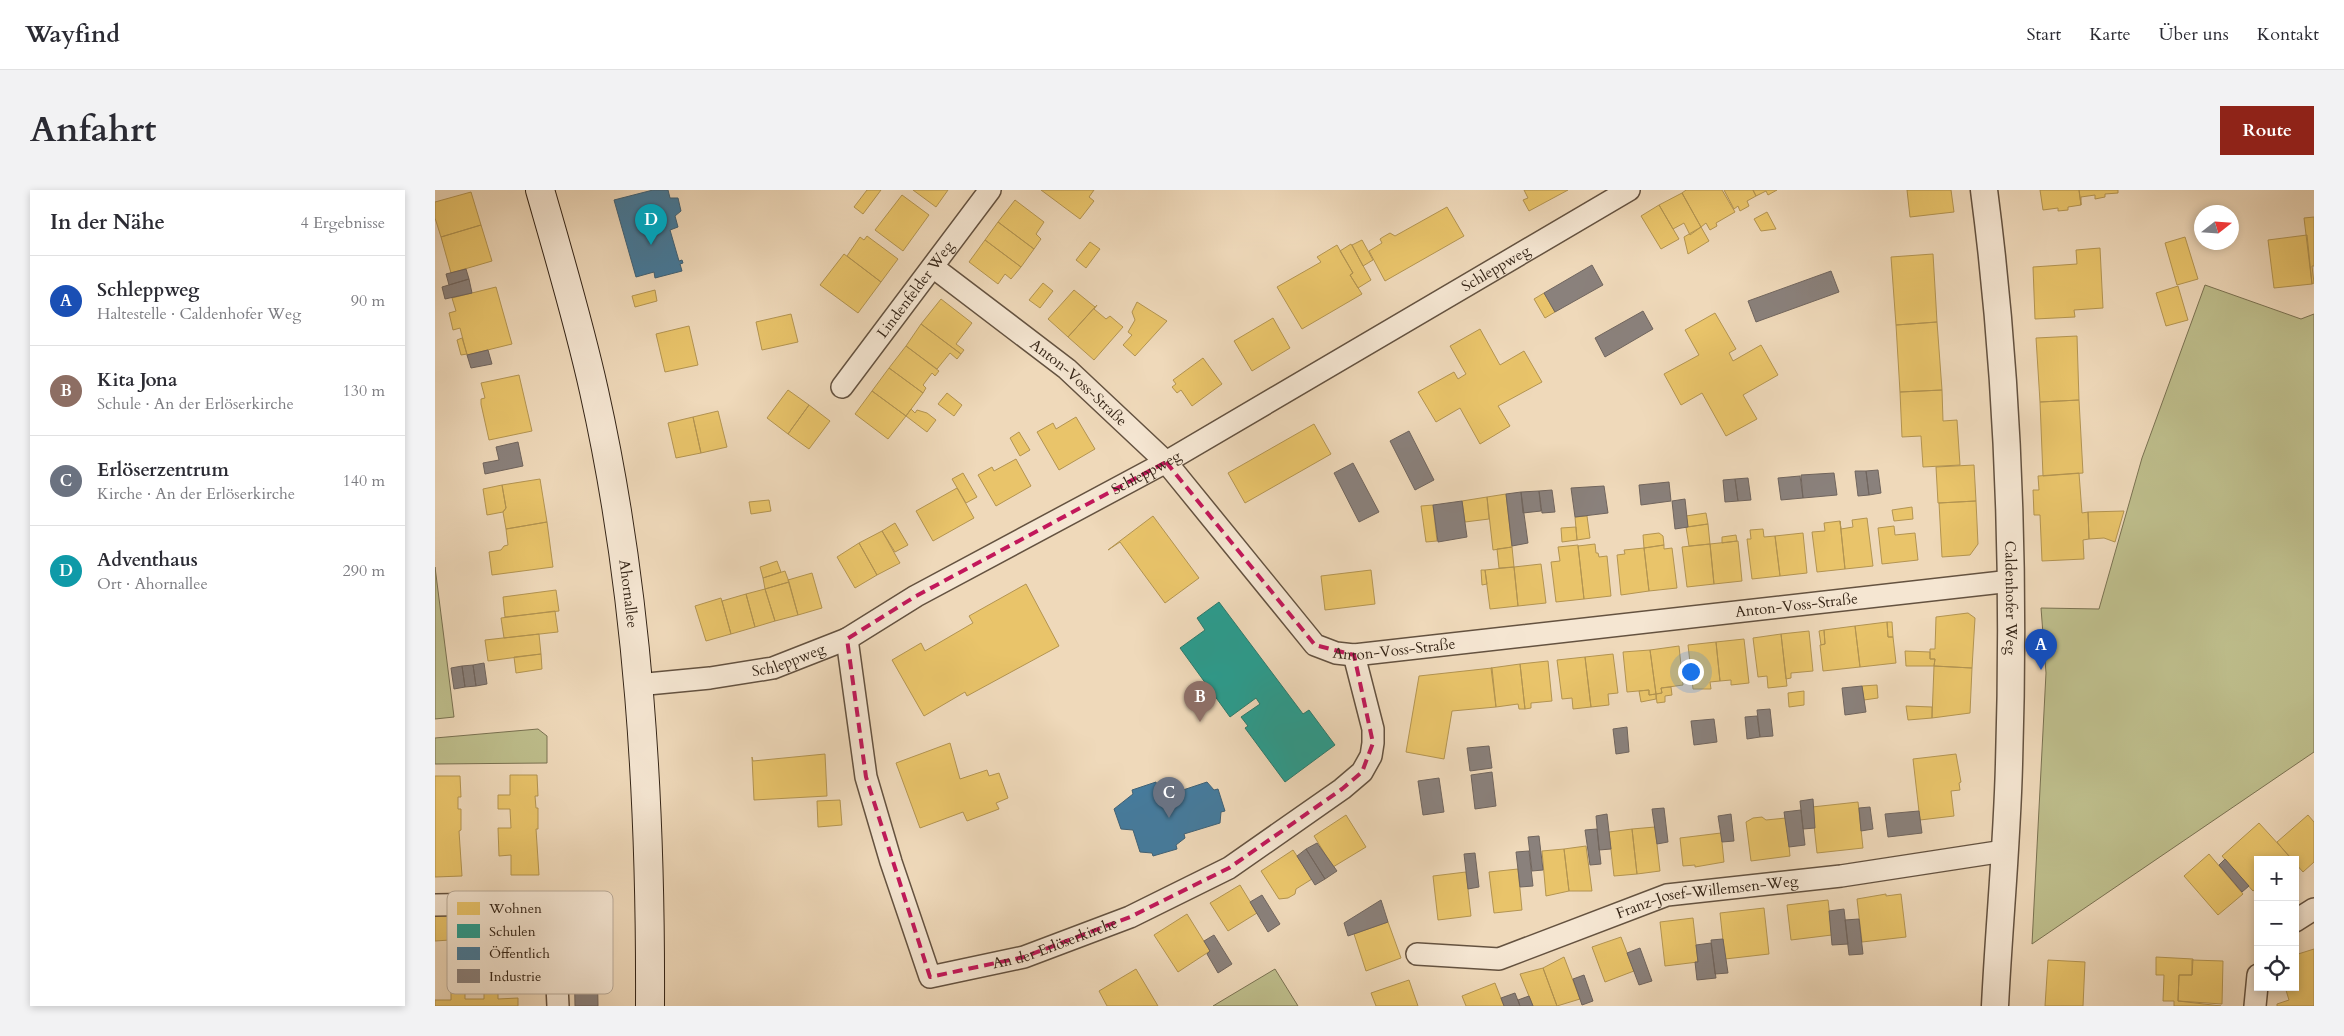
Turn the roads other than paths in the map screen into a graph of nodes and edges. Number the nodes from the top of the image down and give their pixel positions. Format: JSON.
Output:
{"nodes":[{"id":1,"x":540,"y":190,"type":"edge"},
{"id":2,"x":990,"y":190,"type":"edge"},
{"id":3,"x":1629,"y":190,"type":"edge"},
{"id":4,"x":1985,"y":190,"type":"edge"},
{"id":5,"x":1605,"y":196,"type":"edge"},
{"id":6,"x":933,"y":267,"type":"junction"},
{"id":7,"x":842,"y":387,"type":"dead end"},
{"id":8,"x":1165,"y":462,"type":"junction"},
{"id":9,"x":2011,"y":581,"type":"junction"},
{"id":10,"x":847,"y":639,"type":"junction"},
{"id":11,"x":1354,"y":654,"type":"junction"},
{"id":12,"x":637,"y":685,"type":"junction"},
{"id":13,"x":2004,"y":851,"type":"junction"},
{"id":14,"x":2314,"y":909,"type":"edge"},
{"id":15,"x":2299,"y":918,"type":"edge"},
{"id":16,"x":1417,"y":954,"type":"dead end"},
{"id":17,"x":2256,"y":991,"type":"edge"},
{"id":18,"x":650,"y":1006,"type":"edge"},
{"id":19,"x":1995,"y":1006,"type":"edge"},
{"id":20,"x":2255,"y":1006,"type":"edge"}],
"edges":[{"from":1,"to":12,"type":"main road","name":"Ahornallee"},
{"from":2,"to":6,"type":"street","name":"Lindenfelder Weg"},
{"from":3,"to":5,"type":"street","name":"Schleppweg"},
{"from":4,"to":9,"type":"street","name":"Caldenhofer Weg"},
{"from":5,"to":8,"type":"street","name":"Schleppweg"},
{"from":6,"to":7,"type":"street","name":"Lindenfelder Weg"},
{"from":6,"to":8,"type":"street","name":"Anton-Voss-Straße"},
{"from":8,"to":10,"type":"street","name":"Schleppweg"},
{"from":8,"to":11,"type":"street","name":"Anton-Voss-Straße"},
{"from":9,"to":11,"type":"street","name":"Anton-Voss-Straße"},
{"from":9,"to":13,"type":"street","name":"Caldenhofer Weg"},
{"from":10,"to":11,"type":"street","name":"An der Erlöserkirche"},
{"from":10,"to":12,"type":"street","name":"Schleppweg"},
{"from":12,"to":18,"type":"main road","name":"Ahornallee"},
{"from":13,"to":16,"type":"street","name":"Franz-Josef-Willemsen-Weg"},
{"from":13,"to":19,"type":"street","name":"Caldenhofer Weg"},
{"from":14,"to":15,"type":"street"},
{"from":17,"to":20,"type":"street"}]}
